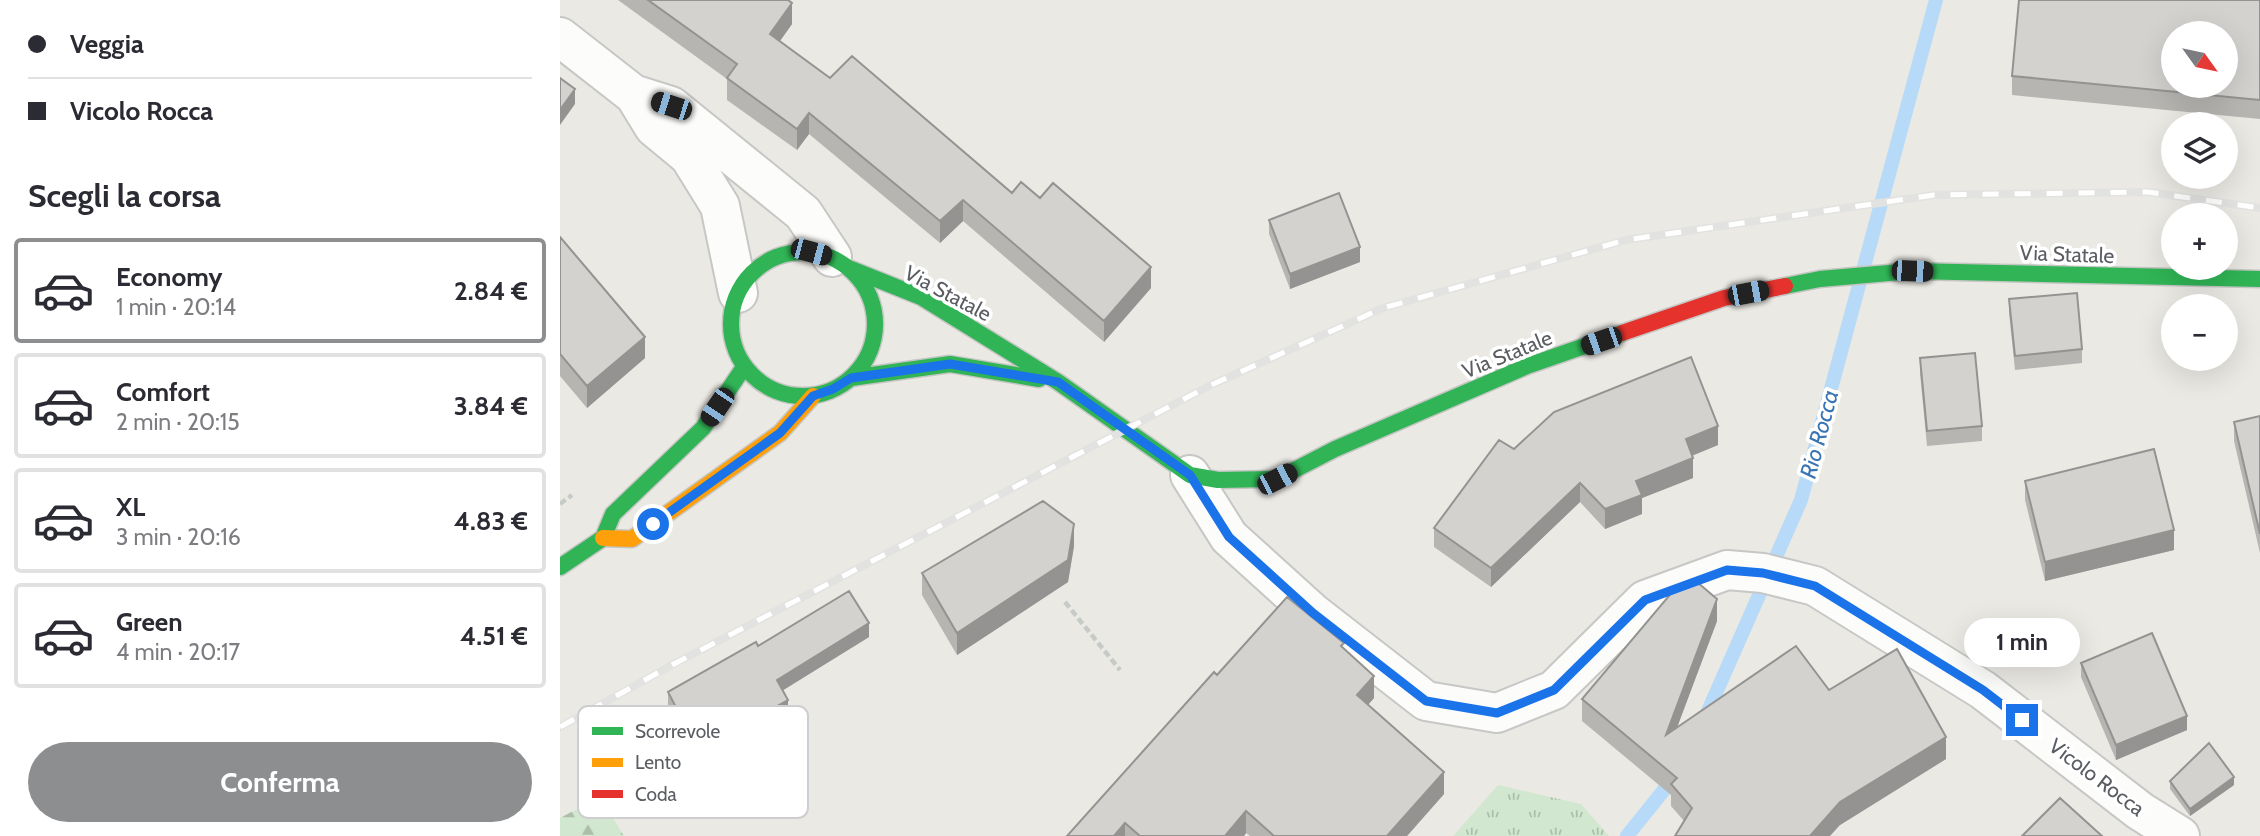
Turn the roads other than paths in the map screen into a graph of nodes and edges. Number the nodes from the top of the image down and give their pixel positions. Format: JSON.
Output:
{"nodes":[{"id":1,"x":560,"y":37,"type":"edge"},
{"id":2,"x":634,"y":94,"type":"junction"},
{"id":3,"x":841,"y":263,"type":"junction"},
{"id":4,"x":2260,"y":279,"type":"edge"},
{"id":5,"x":738,"y":293,"type":"junction"},
{"id":6,"x":744,"y":367,"type":"junction"},
{"id":7,"x":851,"y":378,"type":"junction"},
{"id":8,"x":1058,"y":382,"type":"junction"},
{"id":9,"x":813,"y":396,"type":"junction"},
{"id":10,"x":1190,"y":475,"type":"junction"},
{"id":11,"x":603,"y":538,"type":"junction"},
{"id":12,"x":560,"y":567,"type":"edge"},
{"id":13,"x":2180,"y":836,"type":"edge"}],
"edges":[{"from":1,"to":2,"type":"street"},
{"from":2,"to":3,"type":"street"},
{"from":2,"to":5,"type":"street"},
{"from":3,"to":5,"type":"street","name":"Via Statale"},
{"from":3,"to":7,"type":"street"},
{"from":3,"to":8,"type":"street","name":"Via Statale"},
{"from":4,"to":10,"type":"street","name":"Via Statale"},
{"from":5,"to":6,"type":"street","name":"Via Statale"},
{"from":6,"to":9,"type":"street"},
{"from":6,"to":11,"type":"street","name":"Via Statale"},
{"from":7,"to":8,"type":"street","name":"Via Statale"},
{"from":7,"to":9,"type":"street","name":"Via Statale"},
{"from":8,"to":10,"type":"street","name":"Via Statale"},
{"from":9,"to":11,"type":"street","name":"Via Statale"},
{"from":10,"to":13,"type":"street","name":"Vicolo Rocca"},
{"from":11,"to":12,"type":"street","name":"Via Statale"}]}
